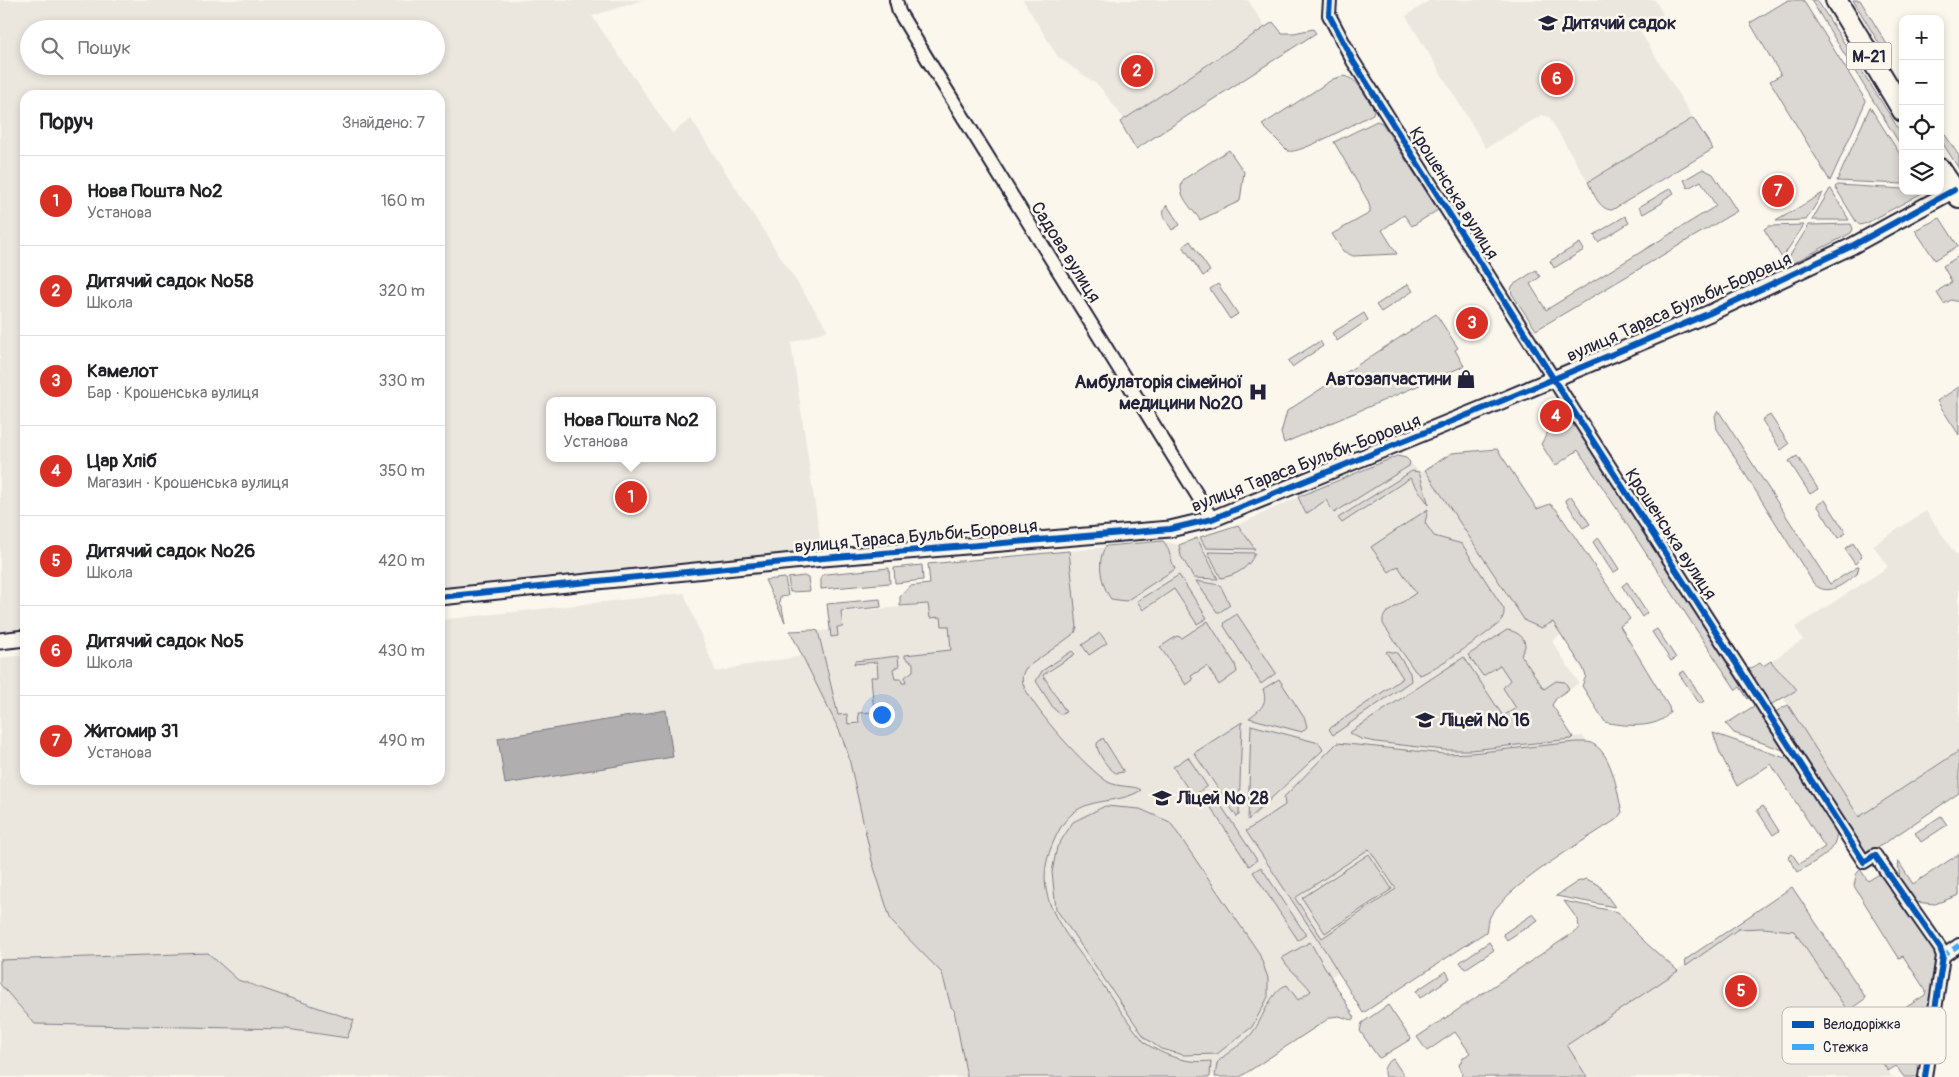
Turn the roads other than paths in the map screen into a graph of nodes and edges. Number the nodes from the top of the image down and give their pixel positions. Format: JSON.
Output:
{"nodes":[{"id":1,"x":896,"y":0,"type":"edge"},
{"id":2,"x":1330,"y":0,"type":"edge"},
{"id":3,"x":1836,"y":0,"type":"edge"},
{"id":4,"x":1899,"y":105,"type":"edge"},
{"id":5,"x":1944,"y":174,"type":"edge"},
{"id":6,"x":1956,"y":194,"type":"edge"},
{"id":7,"x":1554,"y":378,"type":"junction"},
{"id":8,"x":1212,"y":519,"type":"junction"},
{"id":9,"x":445,"y":596,"type":"edge"},
{"id":10,"x":20,"y":639,"type":"edge"},
{"id":11,"x":0,"y":641,"type":"edge"},
{"id":12,"x":1959,"y":946,"type":"edge"},
{"id":13,"x":1943,"y":956,"type":"junction"},
{"id":14,"x":1935,"y":1007,"type":"edge"},
{"id":15,"x":1926,"y":1064,"type":"edge"},
{"id":16,"x":1924,"y":1077,"type":"edge"}],
"edges":[{"from":1,"to":8,"type":"street","name":"Садова вулиця"},
{"from":2,"to":7,"type":"street","name":"Крошенська вулиця"},
{"from":3,"to":4,"type":"highway","number":"М-21"},
{"from":5,"to":6,"type":"highway"},
{"from":6,"to":7,"type":"street","name":"вулиця Тараса Бульби-Боровця"},
{"from":7,"to":8,"type":"street","name":"вулиця Тараса Бульби-Боровця"},
{"from":7,"to":13,"type":"street","name":"Крошенська вулиця"},
{"from":8,"to":9,"type":"street","name":"вулиця Тараса Бульби-Боровця"},
{"from":10,"to":11,"type":"street"},
{"from":12,"to":13,"type":"street"},
{"from":13,"to":14,"type":"street"},
{"from":15,"to":16,"type":"street"}]}
